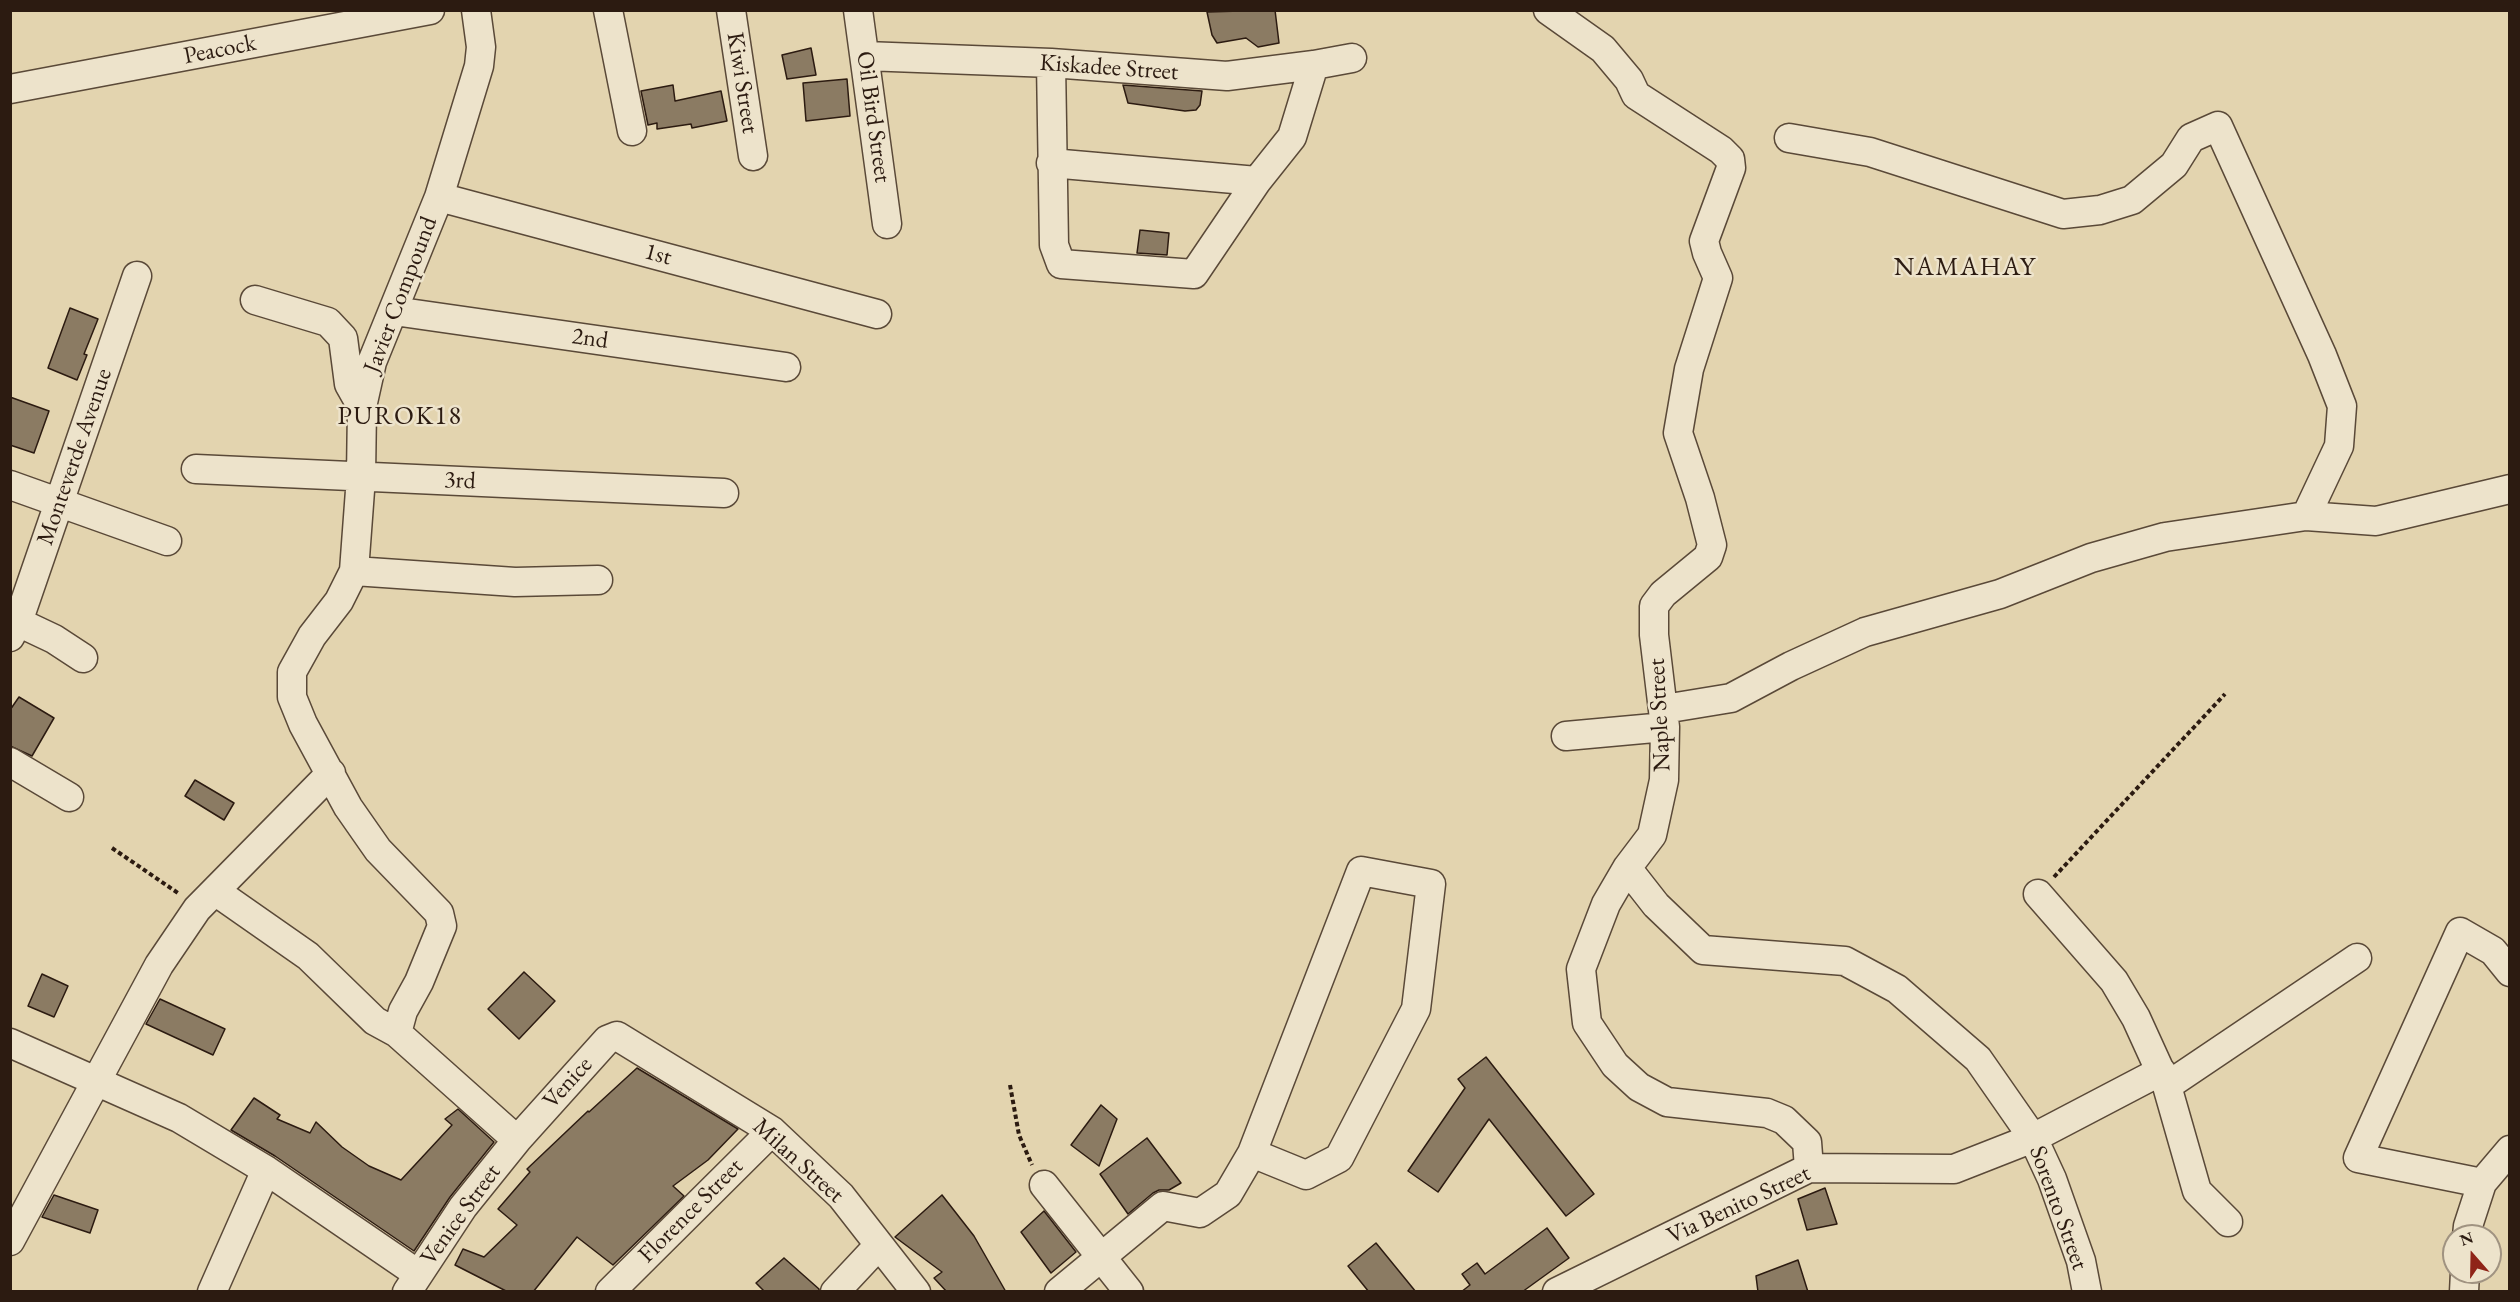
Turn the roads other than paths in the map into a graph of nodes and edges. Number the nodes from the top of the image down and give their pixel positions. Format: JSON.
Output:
{"nodes":[{"id":1,"x":430,"y":10,"type":"edge"},
{"id":2,"x":476,"y":10,"type":"edge"},
{"id":3,"x":608,"y":10,"type":"edge"},
{"id":4,"x":731,"y":10,"type":"edge"},
{"id":5,"x":858,"y":10,"type":"edge"},
{"id":6,"x":1548,"y":10,"type":"edge"},
{"id":7,"x":866,"y":56,"type":"junction"},
{"id":8,"x":1352,"y":58,"type":"dead end"},
{"id":9,"x":1051,"y":63,"type":"junction"},
{"id":10,"x":1314,"y":65,"type":"junction"},
{"id":11,"x":10,"y":89,"type":"edge"},
{"id":12,"x":632,"y":131,"type":"dead end"},
{"id":13,"x":1789,"y":138,"type":"dead end"},
{"id":14,"x":753,"y":156,"type":"dead end"},
{"id":15,"x":1051,"y":163,"type":"junction"},
{"id":16,"x":1257,"y":181,"type":"junction"},
{"id":17,"x":439,"y":197,"type":"junction"},
{"id":18,"x":887,"y":224,"type":"dead end"},
{"id":19,"x":137,"y":276,"type":"dead end"},
{"id":20,"x":255,"y":300,"type":"dead end"},
{"id":21,"x":394,"y":312,"type":"junction"},
{"id":22,"x":877,"y":314,"type":"dead end"},
{"id":23,"x":786,"y":367,"type":"dead end"},
{"id":24,"x":362,"y":407,"type":"junction"},
{"id":25,"x":196,"y":469,"type":"dead end"},
{"id":26,"x":361,"y":477,"type":"junction"},
{"id":27,"x":10,"y":485,"type":"edge"},
{"id":28,"x":2510,"y":489,"type":"edge"},
{"id":29,"x":724,"y":493,"type":"dead end"},
{"id":30,"x":60,"y":501,"type":"junction"},
{"id":31,"x":2306,"y":516,"type":"junction"},
{"id":32,"x":167,"y":541,"type":"dead end"},
{"id":33,"x":354,"y":571,"type":"junction"},
{"id":34,"x":598,"y":580,"type":"dead end"},
{"id":35,"x":14,"y":629,"type":"edge"},
{"id":36,"x":83,"y":657,"type":"dead end"},
{"id":37,"x":1664,"y":718,"type":"junction"},
{"id":38,"x":1566,"y":736,"type":"dead end"},
{"id":39,"x":10,"y":762,"type":"edge"},
{"id":40,"x":331,"y":773,"type":"junction"},
{"id":41,"x":69,"y":797,"type":"dead end"},
{"id":42,"x":1627,"y":868,"type":"junction"},
{"id":43,"x":2038,"y":894,"type":"road end"},
{"id":44,"x":206,"y":900,"type":"junction"},
{"id":45,"x":2357,"y":958,"type":"dead end"},
{"id":46,"x":2510,"y":972,"type":"edge"},
{"id":47,"x":397,"y":1033,"type":"junction"},
{"id":48,"x":625,"y":1040,"type":"joint"},
{"id":49,"x":10,"y":1043,"type":"edge"},
{"id":50,"x":2164,"y":1079,"type":"junction"},
{"id":51,"x":97,"y":1083,"type":"junction"},
{"id":52,"x":772,"y":1131,"type":"junction"},
{"id":53,"x":2033,"y":1138,"type":"junction"},
{"id":54,"x":517,"y":1140,"type":"junction"},
{"id":55,"x":2510,"y":1150,"type":"edge"},
{"id":56,"x":1252,"y":1153,"type":"junction"},
{"id":57,"x":1809,"y":1168,"type":"junction"},
{"id":58,"x":266,"y":1170,"type":"junction"},
{"id":59,"x":2482,"y":1183,"type":"junction"},
{"id":60,"x":1044,"y":1185,"type":"road end"},
{"id":61,"x":2228,"y":1222,"type":"dead end"},
{"id":62,"x":2469,"y":1224,"type":"edge"},
{"id":63,"x":10,"y":1241,"type":"edge"},
{"id":64,"x":879,"y":1245,"type":"junction"},
{"id":65,"x":1101,"y":1257,"type":"junction"},
{"id":66,"x":412,"y":1283,"type":"edge"},
{"id":67,"x":212,"y":1292,"type":"edge"},
{"id":68,"x":610,"y":1292,"type":"edge"},
{"id":69,"x":835,"y":1292,"type":"edge"},
{"id":70,"x":916,"y":1292,"type":"edge"},
{"id":71,"x":1059,"y":1292,"type":"edge"},
{"id":72,"x":1129,"y":1292,"type":"edge"},
{"id":73,"x":1557,"y":1292,"type":"edge"},
{"id":74,"x":2087,"y":1292,"type":"edge"}],
"edges":[{"from":1,"to":11,"type":"street","name":"Peacock"},
{"from":2,"to":17,"type":"street","name":"Javier Compound"},
{"from":3,"to":12,"type":"street"},
{"from":4,"to":14,"type":"street","name":"Kiwi Street"},
{"from":5,"to":7,"type":"street","name":"Oil Bird Street"},
{"from":6,"to":37,"type":"street","name":"Naple Street"},
{"from":7,"to":9,"type":"street","name":"Kiskadee Street"},
{"from":7,"to":18,"type":"street","name":"Oil Bird Street"},
{"from":8,"to":10,"type":"street","name":"Kiskadee Street"},
{"from":9,"to":10,"type":"street","name":"Kiskadee Street"},
{"from":9,"to":15,"type":"street"},
{"from":10,"to":16,"type":"street"},
{"from":13,"to":31,"type":"street"},
{"from":15,"to":16,"type":"street"},
{"from":15,"to":16,"type":"street"},
{"from":17,"to":21,"type":"street","name":"Javier Compound"},
{"from":17,"to":22,"type":"street","name":"1st"},
{"from":19,"to":30,"type":"street","name":"Monteverde Avenue"},
{"from":20,"to":24,"type":"street"},
{"from":21,"to":23,"type":"street","name":"2nd"},
{"from":21,"to":24,"type":"street","name":"Javier Compound"},
{"from":24,"to":26,"type":"street","name":"Javier Compound"},
{"from":25,"to":26,"type":"street","name":"3rd"},
{"from":26,"to":29,"type":"street","name":"3rd"},
{"from":26,"to":33,"type":"street","name":"Javier Compound"},
{"from":27,"to":30,"type":"street"},
{"from":28,"to":31,"type":"street"},
{"from":30,"to":32,"type":"street"},
{"from":30,"to":35,"type":"street","name":"Monteverde Avenue"},
{"from":31,"to":37,"type":"street"},
{"from":33,"to":34,"type":"street"},
{"from":33,"to":40,"type":"street","name":"Javier Compound"},
{"from":35,"to":36,"type":"street"},
{"from":37,"to":38,"type":"street"},
{"from":37,"to":42,"type":"street","name":"Naple Street"},
{"from":39,"to":41,"type":"street"},
{"from":40,"to":44,"type":"street"},
{"from":40,"to":47,"type":"street","name":"Javier Compound"},
{"from":42,"to":53,"type":"street","name":"Sorento Street"},
{"from":42,"to":57,"type":"street","name":"Naple Street"},
{"from":43,"to":50,"type":"street"},
{"from":44,"to":47,"type":"street"},
{"from":44,"to":51,"type":"street"},
{"from":45,"to":50,"type":"street","name":"Via Benito Street"},
{"from":46,"to":59,"type":"street"},
{"from":47,"to":54,"type":"street"},
{"from":48,"to":52,"type":"street","name":"Milan Street"},
{"from":48,"to":54,"type":"street","name":"Venice"},
{"from":49,"to":51,"type":"street"},
{"from":50,"to":53,"type":"street","name":"Via Benito Street"},
{"from":50,"to":61,"type":"street"},
{"from":51,"to":58,"type":"street"},
{"from":51,"to":63,"type":"street"},
{"from":52,"to":64,"type":"street","name":"Milan Street"},
{"from":52,"to":68,"type":"street","name":"Florence Street"},
{"from":53,"to":57,"type":"street","name":"Via Benito Street"},
{"from":53,"to":74,"type":"street","name":"Sorento Street"},
{"from":54,"to":66,"type":"street","name":"Venice Street"},
{"from":55,"to":59,"type":"street"},
{"from":56,"to":56,"type":"street"},
{"from":56,"to":65,"type":"street"},
{"from":57,"to":73,"type":"street","name":"Via Benito Street"},
{"from":58,"to":66,"type":"street"},
{"from":58,"to":67,"type":"street"},
{"from":59,"to":62,"type":"street"},
{"from":60,"to":65,"type":"street"},
{"from":64,"to":69,"type":"street"},
{"from":64,"to":70,"type":"street","name":"Milan Street"},
{"from":65,"to":71,"type":"street"},
{"from":65,"to":72,"type":"street"}]}
